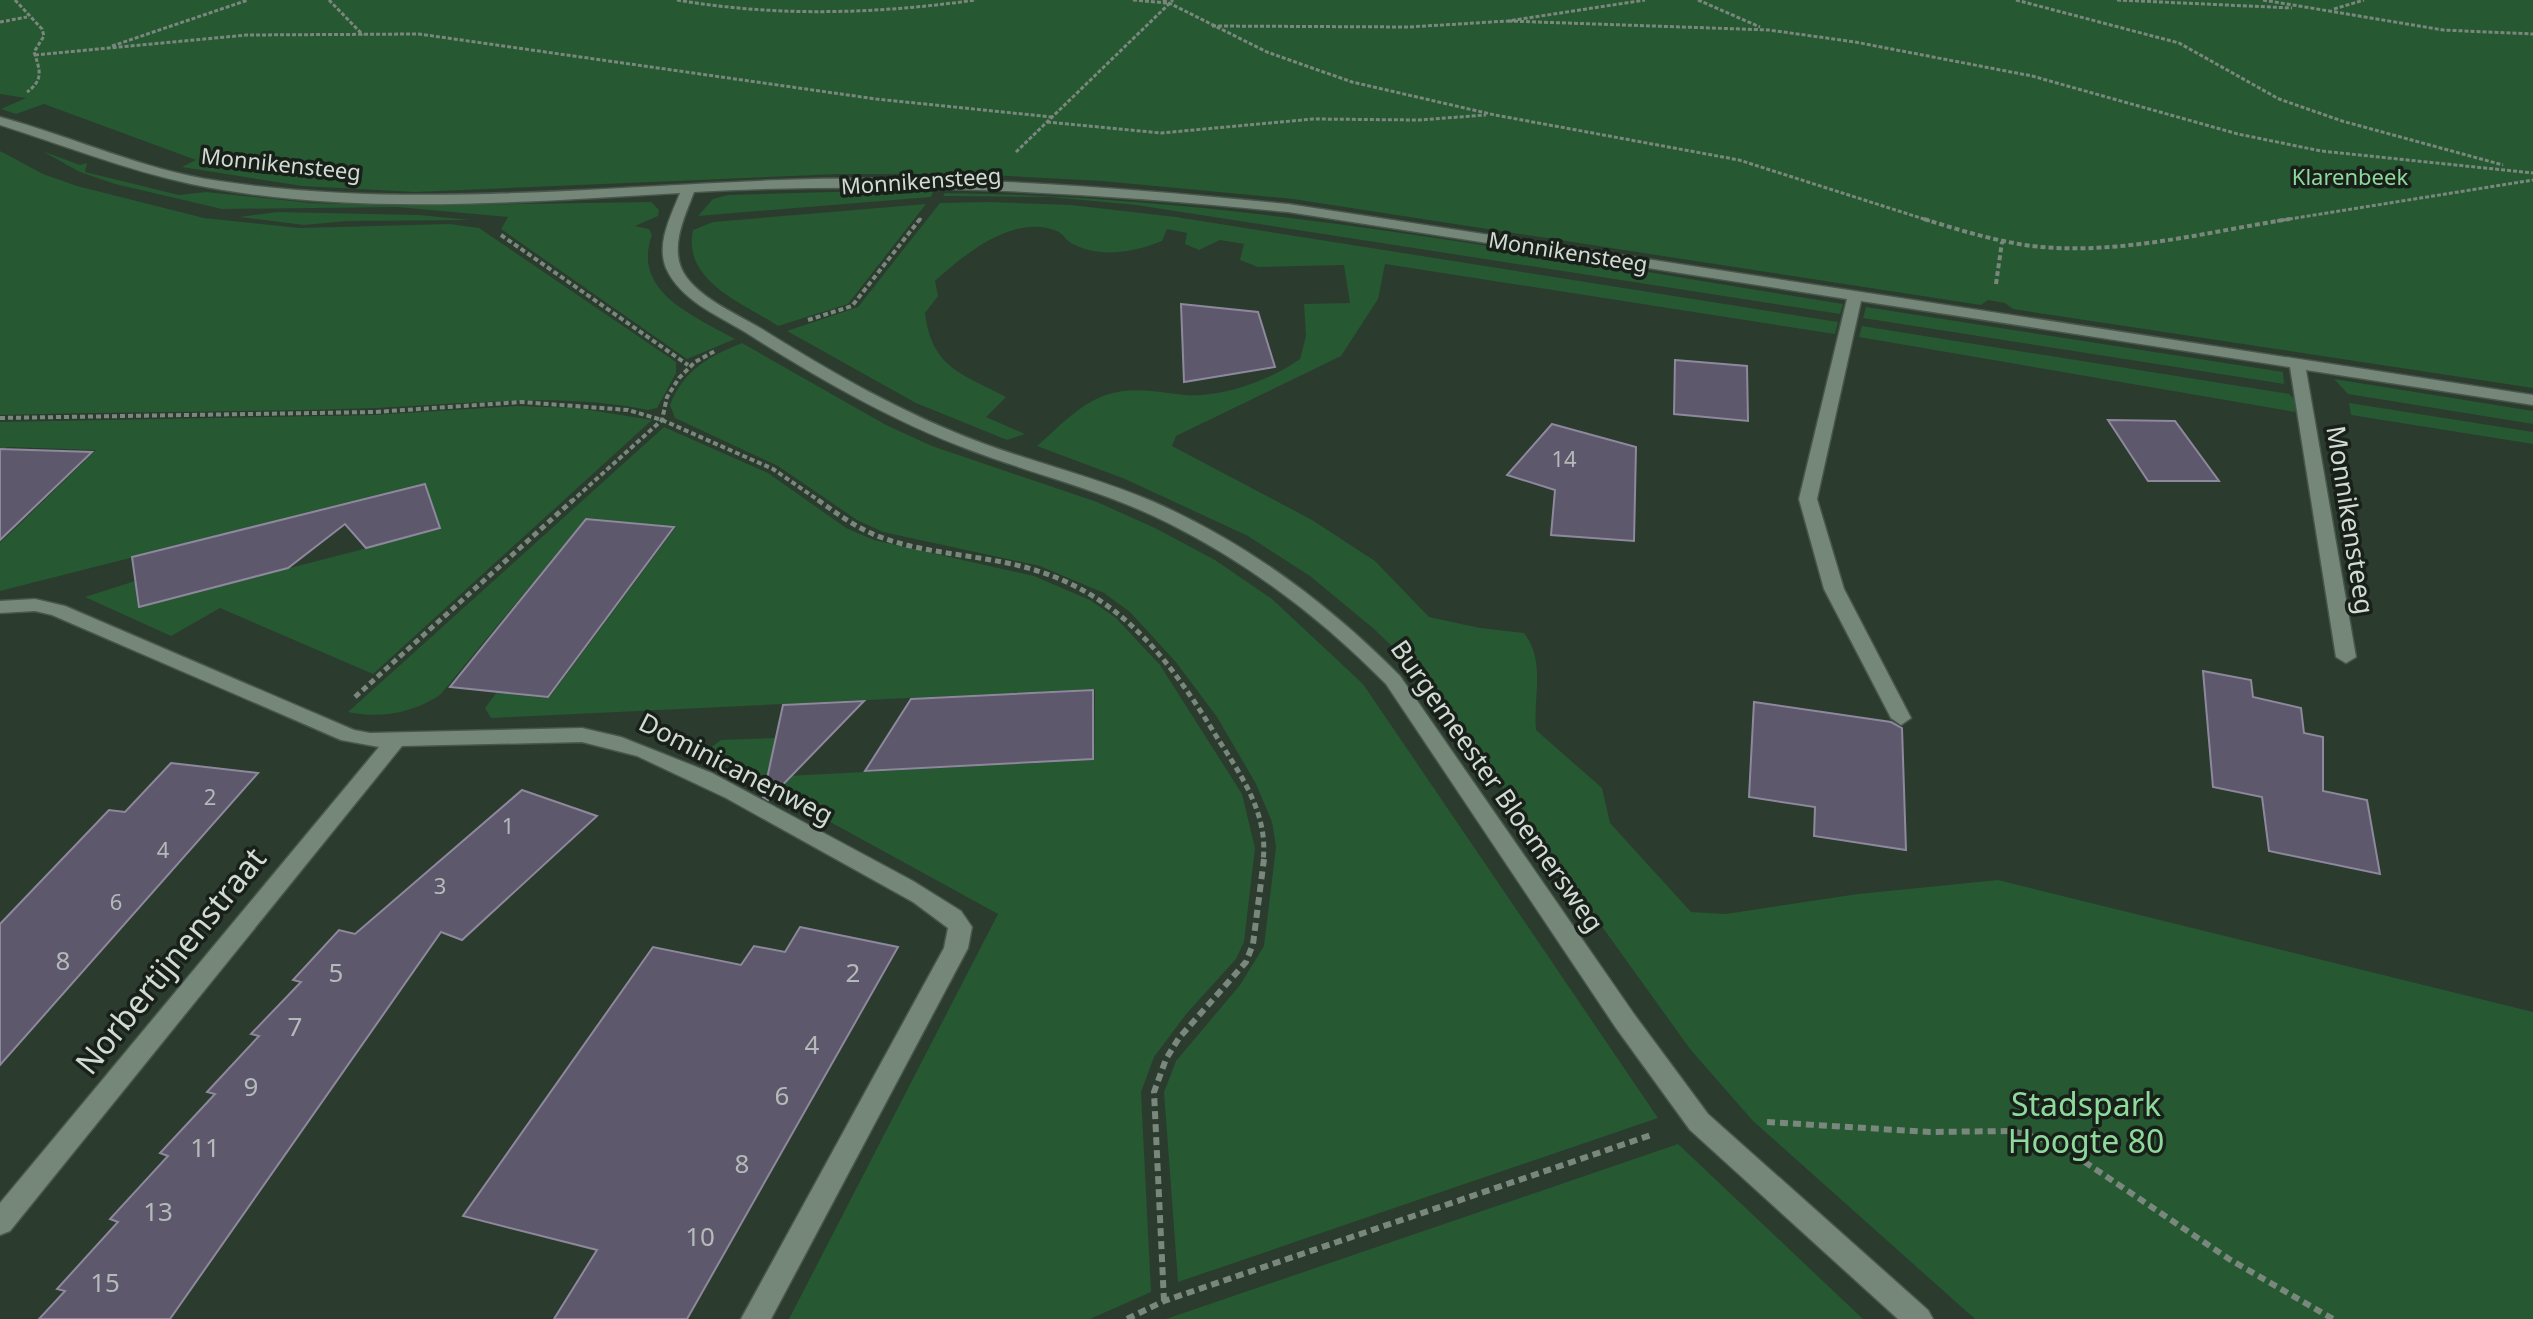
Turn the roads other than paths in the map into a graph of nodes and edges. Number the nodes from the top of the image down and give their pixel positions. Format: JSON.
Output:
{"nodes":[{"id":1,"x":0,"y":121,"type":"edge"},
{"id":2,"x":689,"y":188,"type":"junction"},
{"id":3,"x":1855,"y":296,"type":"junction"},
{"id":4,"x":2297,"y":363,"type":"junction"},
{"id":5,"x":2533,"y":400,"type":"edge"},
{"id":6,"x":0,"y":607,"type":"edge"},
{"id":7,"x":2346,"y":657,"type":"dead end"},
{"id":8,"x":1901,"y":718,"type":"dead end"},
{"id":9,"x":395,"y":741,"type":"junction"},
{"id":10,"x":0,"y":1223,"type":"edge"},
{"id":11,"x":756,"y":1319,"type":"edge"},
{"id":12,"x":1918,"y":1319,"type":"edge"}],
"edges":[{"from":1,"to":2,"type":"street","name":"Monnikensteeg"},
{"from":2,"to":3,"type":"street","name":"Monnikensteeg"},
{"from":2,"to":12,"type":"street","name":"Burgemeester Bloemersweg"},
{"from":3,"to":4,"type":"street","name":"Monnikensteeg"},
{"from":3,"to":8,"type":"street"},
{"from":4,"to":5,"type":"street","name":"Monnikensteeg"},
{"from":4,"to":7,"type":"street","name":"Monnikensteeg"},
{"from":6,"to":9,"type":"street","name":"Dominicanenweg"},
{"from":9,"to":10,"type":"street","name":"Norbertijnenstraat"},
{"from":9,"to":11,"type":"street","name":"Dominicanenweg"}]}
